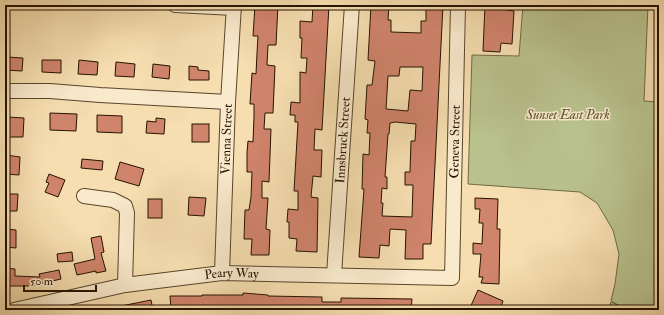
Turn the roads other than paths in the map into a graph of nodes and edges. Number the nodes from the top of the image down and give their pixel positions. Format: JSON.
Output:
{"nodes":[{"id":1,"x":175,"y":5,"type":"edge"},
{"id":2,"x":352,"y":5,"type":"edge"},
{"id":3,"x":458,"y":5,"type":"edge"},
{"id":4,"x":234,"y":6,"type":"edge"},
{"id":5,"x":5,"y":91,"type":"edge"},
{"id":6,"x":228,"y":102,"type":"junction"},
{"id":7,"x":84,"y":196,"type":"dead end"},
{"id":8,"x":222,"y":272,"type":"junction"},
{"id":9,"x":334,"y":275,"type":"junction"},
{"id":10,"x":452,"y":278,"type":"joint"},
{"id":11,"x":125,"y":285,"type":"junction"},
{"id":12,"x":14,"y":310,"type":"edge"}],
"edges":[{"from":1,"to":4,"type":"street"},
{"from":2,"to":9,"type":"street","name":"Innsbruck Street"},
{"from":3,"to":10,"type":"street","name":"Geneva Street"},
{"from":4,"to":6,"type":"street","name":"Vienna Street"},
{"from":5,"to":6,"type":"street"},
{"from":6,"to":8,"type":"street","name":"Vienna Street"},
{"from":7,"to":11,"type":"street"},
{"from":8,"to":9,"type":"street","name":"Peary Way"},
{"from":8,"to":11,"type":"street","name":"Peary Way"},
{"from":9,"to":10,"type":"street","name":"Peary Way"},
{"from":11,"to":12,"type":"street","name":"Peary Way"}]}
